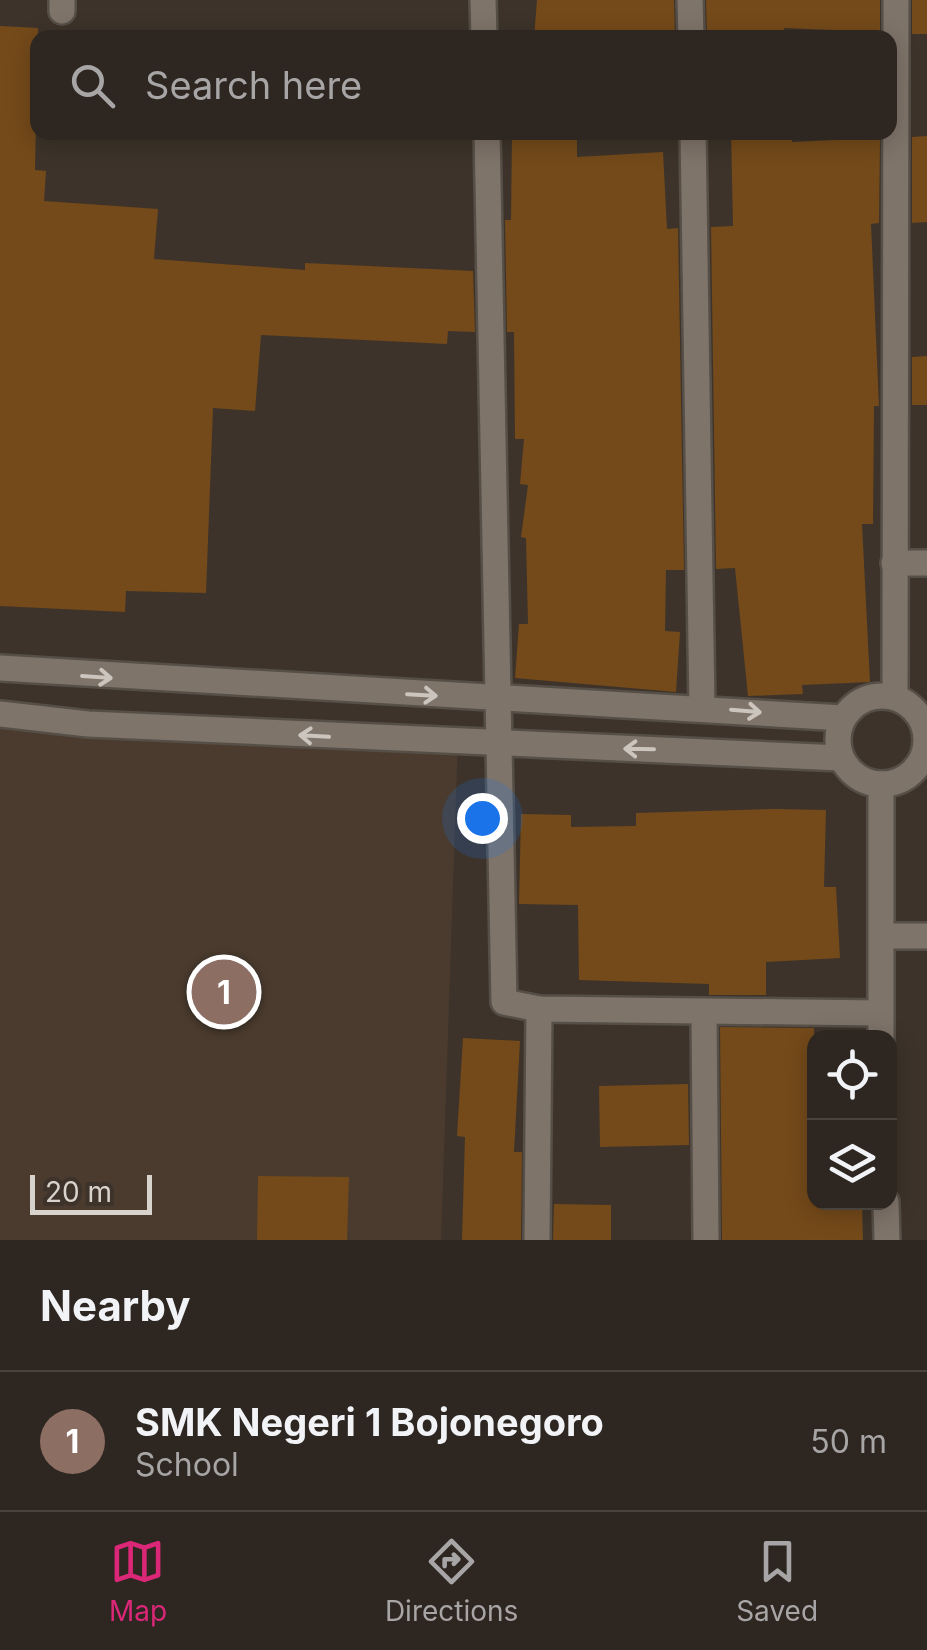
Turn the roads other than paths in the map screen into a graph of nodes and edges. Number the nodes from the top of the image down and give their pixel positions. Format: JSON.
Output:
{"nodes":[{"id":1,"x":483,"y":0,"type":"edge"},
{"id":2,"x":690,"y":0,"type":"edge"},
{"id":3,"x":896,"y":0,"type":"edge"},
{"id":4,"x":484,"y":30,"type":"edge"},
{"id":5,"x":691,"y":30,"type":"edge"},
{"id":6,"x":896,"y":30,"type":"edge"},
{"id":7,"x":487,"y":140,"type":"edge"},
{"id":8,"x":693,"y":140,"type":"edge"},
{"id":9,"x":896,"y":140,"type":"edge"},
{"id":10,"x":894,"y":563,"type":"junction"},
{"id":11,"x":927,"y":563,"type":"edge"},
{"id":12,"x":0,"y":668,"type":"edge"},
{"id":13,"x":896,"y":697,"type":"junction"},
{"id":14,"x":501,"y":700,"type":"junction"},
{"id":15,"x":702,"y":707,"type":"junction"},
{"id":16,"x":0,"y":714,"type":"edge"},
{"id":17,"x":843,"y":718,"type":"junction"},
{"id":18,"x":500,"y":745,"type":"junction"},
{"id":19,"x":927,"y":746,"type":"edge"},
{"id":20,"x":842,"y":758,"type":"junction"},
{"id":21,"x":882,"y":784,"type":"junction"},
{"id":22,"x":882,"y":936,"type":"junction"},
{"id":23,"x":927,"y":936,"type":"edge"},
{"id":24,"x":539,"y":1009,"type":"junction"},
{"id":25,"x":704,"y":1013,"type":"junction"},
{"id":26,"x":880,"y":1025,"type":"edge"},
{"id":27,"x":886,"y":1210,"type":"edge"},
{"id":28,"x":537,"y":1240,"type":"edge"},
{"id":29,"x":706,"y":1240,"type":"edge"},
{"id":30,"x":887,"y":1240,"type":"edge"}],
"edges":[{"from":1,"to":4,"type":"street"},
{"from":2,"to":5,"type":"street"},
{"from":3,"to":6,"type":"street"},
{"from":7,"to":14,"type":"street"},
{"from":8,"to":15,"type":"street"},
{"from":9,"to":10,"type":"street"},
{"from":10,"to":11,"type":"street"},
{"from":10,"to":13,"type":"street"},
{"from":12,"to":14,"type":"street","one_way":true},
{"from":13,"to":17,"type":"street"},
{"from":13,"to":19,"type":"street"},
{"from":14,"to":15,"type":"street"},
{"from":14,"to":18,"type":"street"},
{"from":15,"to":17,"type":"street","one_way":true},
{"from":18,"to":16,"type":"street","one_way":true},
{"from":17,"to":20,"type":"street"},
{"from":20,"to":18,"type":"street","one_way":true},
{"from":18,"to":24,"type":"street"},
{"from":19,"to":21,"type":"street"},
{"from":20,"to":21,"type":"street"},
{"from":21,"to":22,"type":"street"},
{"from":22,"to":23,"type":"street"},
{"from":22,"to":26,"type":"street"},
{"from":24,"to":25,"type":"street"},
{"from":24,"to":28,"type":"street"},
{"from":25,"to":26,"type":"street"},
{"from":25,"to":29,"type":"street"},
{"from":27,"to":30,"type":"street"}]}
